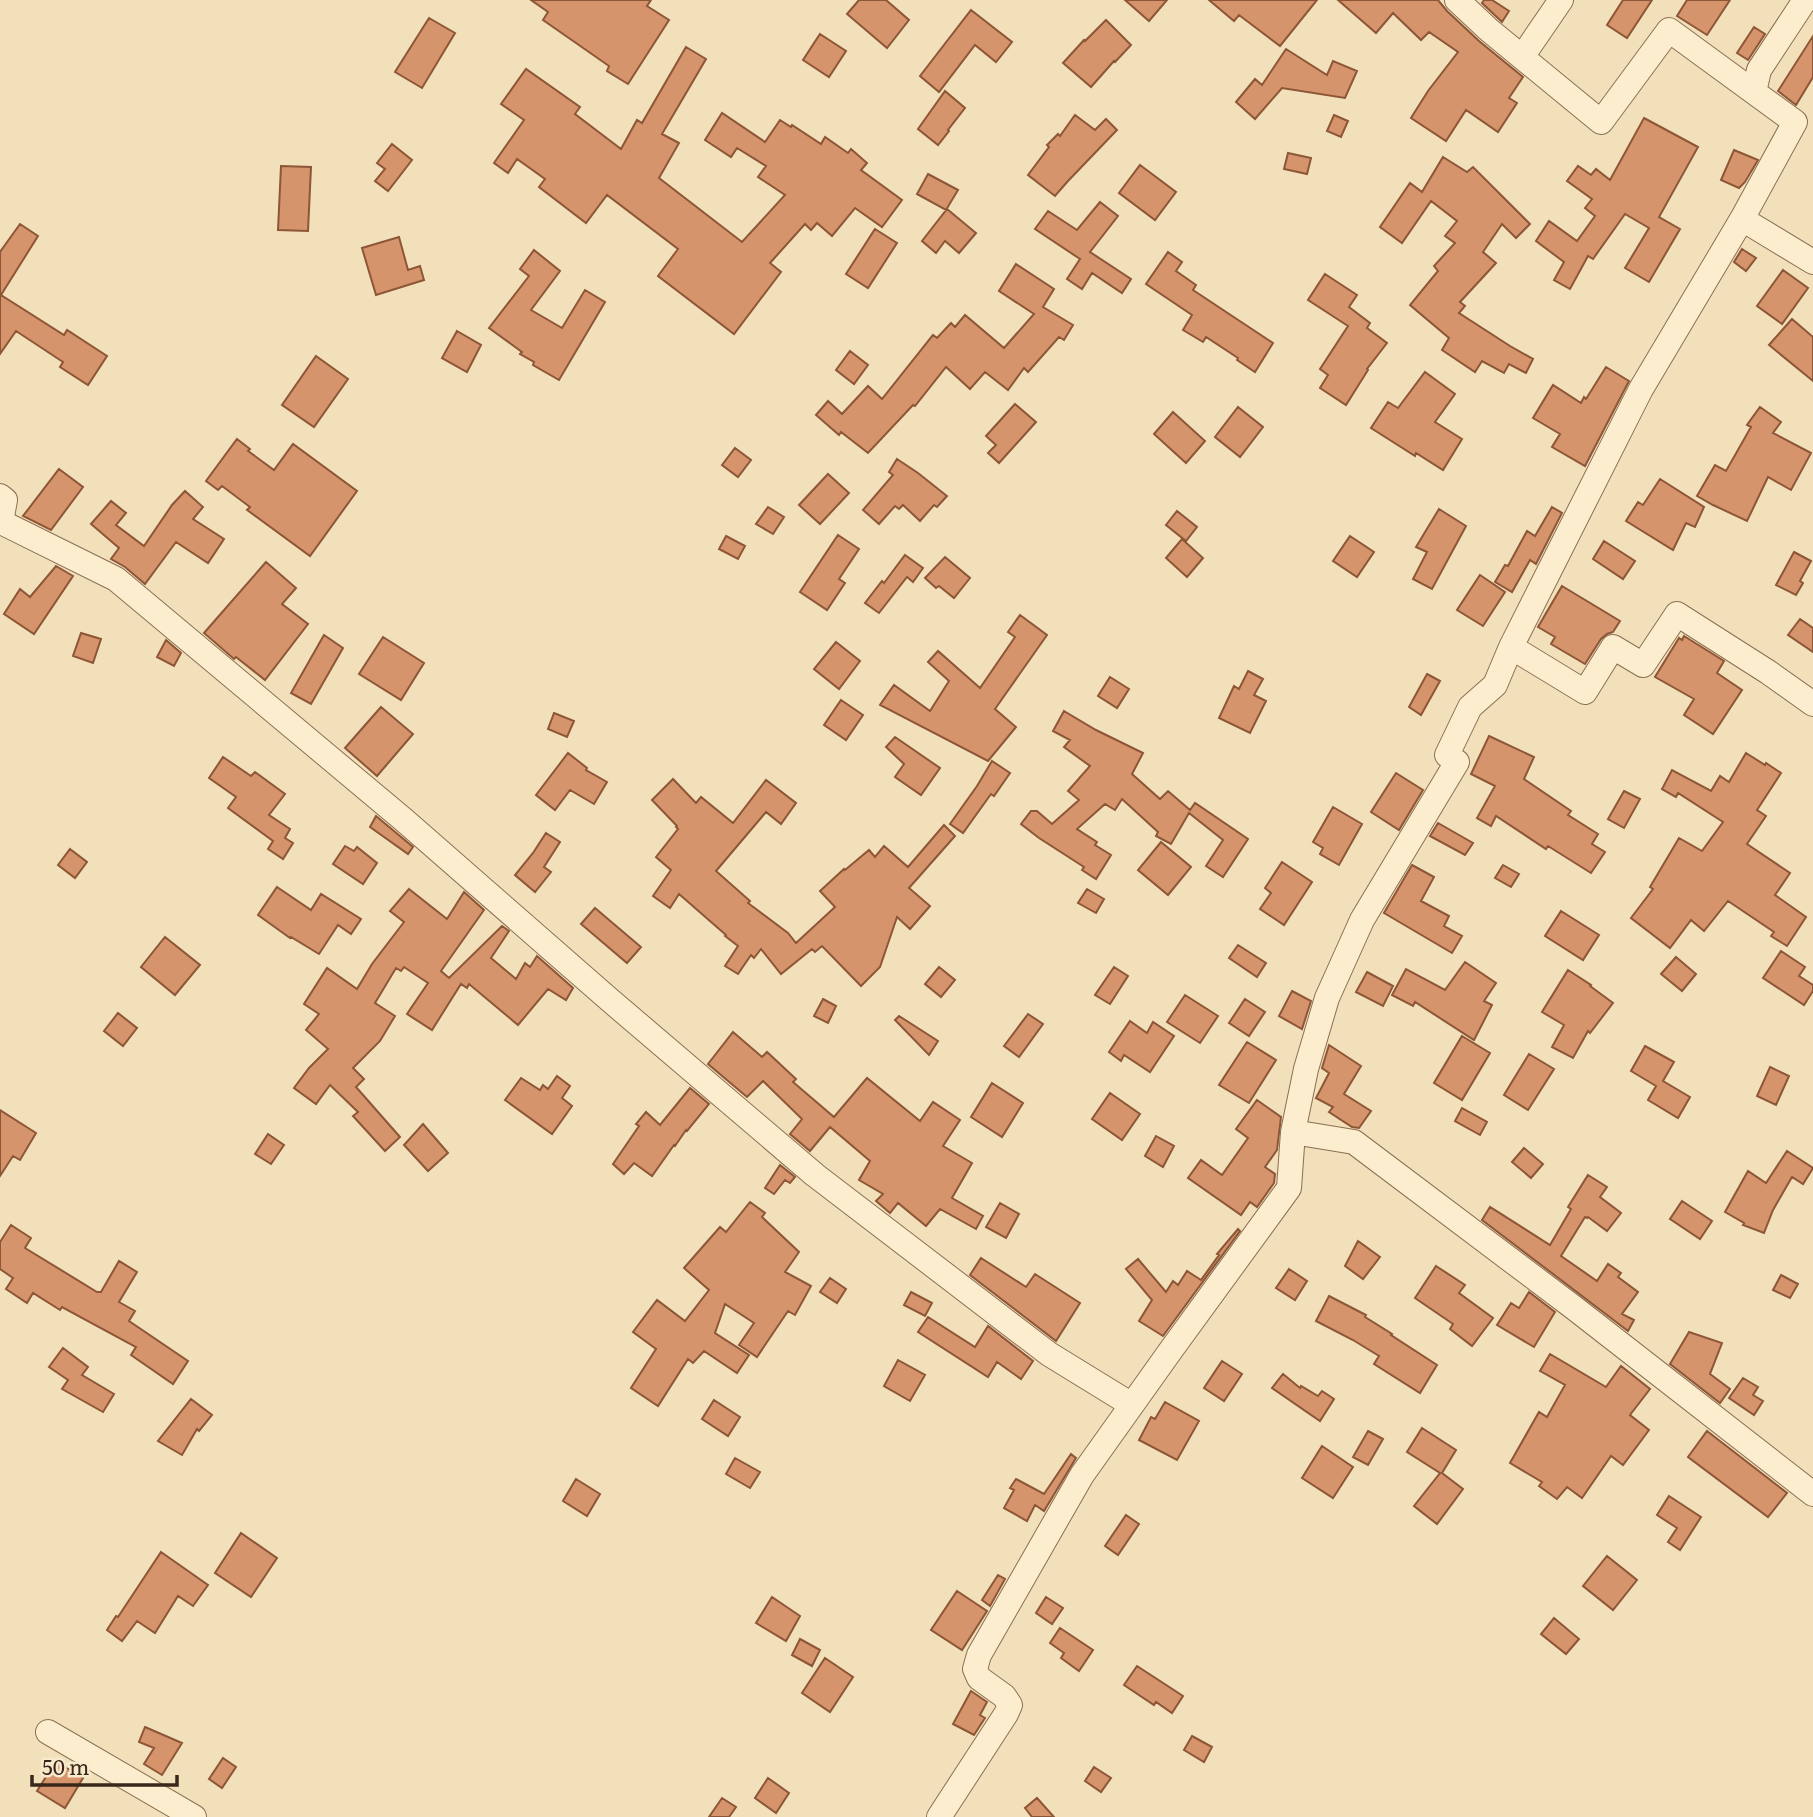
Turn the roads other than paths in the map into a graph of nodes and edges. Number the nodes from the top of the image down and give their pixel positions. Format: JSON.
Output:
{"nodes":[{"id":1,"x":1457,"y":0,"type":"edge"},
{"id":2,"x":1562,"y":0,"type":"edge"},
{"id":3,"x":1805,"y":0,"type":"edge"},
{"id":4,"x":1522,"y":57,"type":"junction"},
{"id":5,"x":1754,"y":92,"type":"junction"},
{"id":6,"x":1742,"y":219,"type":"junction"},
{"id":7,"x":1813,"y":262,"type":"edge"},
{"id":8,"x":0,"y":496,"type":"edge"},
{"id":9,"x":1511,"y":647,"type":"junction"},
{"id":10,"x":1813,"y":704,"type":"edge"},
{"id":11,"x":1293,"y":1132,"type":"junction"},
{"id":12,"x":1132,"y":1405,"type":"junction"},
{"id":13,"x":1813,"y":1494,"type":"edge"},
{"id":14,"x":48,"y":1732,"type":"dead end"},
{"id":15,"x":194,"y":1817,"type":"edge"},
{"id":16,"x":939,"y":1817,"type":"edge"}],
"edges":[{"from":1,"to":4,"type":"street"},
{"from":2,"to":4,"type":"street"},
{"from":3,"to":5,"type":"street"},
{"from":4,"to":5,"type":"street"},
{"from":5,"to":6,"type":"street"},
{"from":6,"to":7,"type":"street"},
{"from":6,"to":9,"type":"street"},
{"from":8,"to":12,"type":"street"},
{"from":9,"to":10,"type":"street"},
{"from":9,"to":11,"type":"street"},
{"from":11,"to":12,"type":"street"},
{"from":11,"to":13,"type":"street"},
{"from":12,"to":16,"type":"street"},
{"from":14,"to":15,"type":"street"}]}
